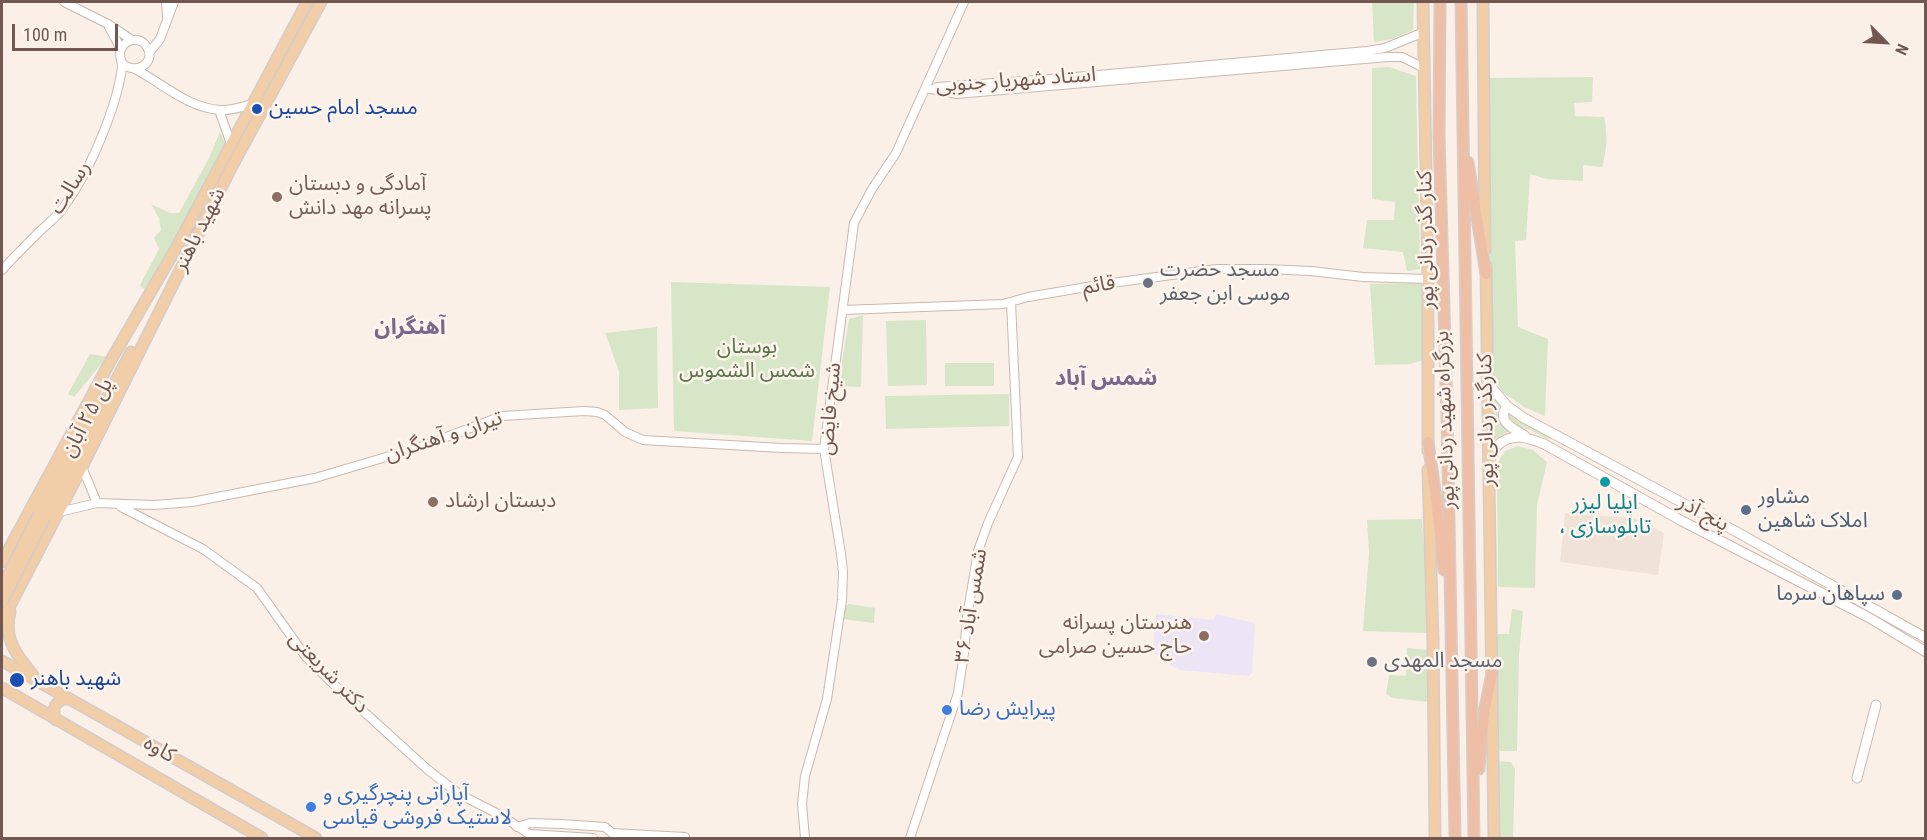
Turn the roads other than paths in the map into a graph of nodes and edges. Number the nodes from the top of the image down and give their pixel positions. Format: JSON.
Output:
{"nodes":[{"id":1,"x":64,"y":2,"type":"edge"},
{"id":2,"x":166,"y":2,"type":"edge"},
{"id":3,"x":174,"y":2,"type":"edge"},
{"id":4,"x":307,"y":2,"type":"edge"},
{"id":5,"x":321,"y":2,"type":"edge"},
{"id":6,"x":964,"y":2,"type":"edge"},
{"id":7,"x":1423,"y":2,"type":"edge"},
{"id":8,"x":1440,"y":2,"type":"edge"},
{"id":9,"x":1461,"y":2,"type":"edge"},
{"id":10,"x":1482,"y":2,"type":"edge"},
{"id":11,"x":167,"y":17,"type":"junction"},
{"id":12,"x":108,"y":24,"type":"junction"},
{"id":13,"x":1424,"y":32,"type":"junction"},
{"id":14,"x":159,"y":39,"type":"junction"},
{"id":15,"x":137,"y":41,"type":"junction"},
{"id":16,"x":121,"y":49,"type":"junction"},
{"id":17,"x":149,"y":53,"type":"junction"},
{"id":18,"x":147,"y":62,"type":"junction"},
{"id":19,"x":129,"y":67,"type":"junction"},
{"id":20,"x":1424,"y":68,"type":"junction"},
{"id":21,"x":156,"y":80,"type":"junction"},
{"id":22,"x":926,"y":88,"type":"junction"},
{"id":23,"x":252,"y":104,"type":"junction"},
{"id":24,"x":219,"y":110,"type":"junction"},
{"id":25,"x":1462,"y":122,"type":"junction"},
{"id":26,"x":231,"y":144,"type":"junction"},
{"id":27,"x":175,"y":250,"type":"junction"},
{"id":28,"x":2,"y":270,"type":"edge"},
{"id":29,"x":1486,"y":274,"type":"junction"},
{"id":30,"x":176,"y":277,"type":"junction"},
{"id":31,"x":1428,"y":279,"type":"junction"},
{"id":32,"x":1011,"y":302,"type":"junction"},
{"id":33,"x":843,"y":310,"type":"junction"},
{"id":34,"x":1487,"y":382,"type":"junction"},
{"id":35,"x":1508,"y":406,"type":"junction"},
{"id":36,"x":1525,"y":436,"type":"junction"},
{"id":37,"x":1428,"y":442,"type":"junction"},
{"id":38,"x":824,"y":449,"type":"junction"},
{"id":39,"x":1487,"y":464,"type":"junction"},
{"id":40,"x":82,"y":467,"type":"junction"},
{"id":41,"x":97,"y":502,"type":"junction"},
{"id":42,"x":110,"y":503,"type":"junction"},
{"id":43,"x":58,"y":512,"type":"junction"},
{"id":44,"x":9,"y":549,"type":"junction"},
{"id":45,"x":36,"y":557,"type":"junction"},
{"id":46,"x":2,"y":562,"type":"edge"},
{"id":47,"x":2,"y":587,"type":"edge"},
{"id":48,"x":13,"y":599,"type":"junction"},
{"id":49,"x":2,"y":602,"type":"edge"},
{"id":50,"x":2,"y":621,"type":"edge"},
{"id":51,"x":1914,"y":632,"type":"junction"},
{"id":52,"x":1926,"y":638,"type":"edge"},
{"id":53,"x":1909,"y":642,"type":"junction"},
{"id":54,"x":1451,"y":643,"type":"junction"},
{"id":55,"x":1926,"y":652,"type":"edge"},
{"id":56,"x":2,"y":661,"type":"edge"},
{"id":57,"x":1492,"y":673,"type":"junction"},
{"id":58,"x":39,"y":682,"type":"junction"},
{"id":59,"x":2,"y":688,"type":"edge"},
{"id":60,"x":2,"y":699,"type":"edge"},
{"id":61,"x":68,"y":699,"type":"junction"},
{"id":62,"x":27,"y":703,"type":"junction"},
{"id":63,"x":1876,"y":705,"type":"dead end"},
{"id":64,"x":56,"y":720,"type":"junction"},
{"id":65,"x":1857,"y":778,"type":"dead end"},
{"id":66,"x":1473,"y":823,"type":"junction"},
{"id":67,"x":561,"y":824,"type":"junction"},
{"id":68,"x":517,"y":827,"type":"junction"},
{"id":69,"x":609,"y":836,"type":"edge"},
{"id":70,"x":549,"y":837,"type":"edge"},
{"id":71,"x":570,"y":837,"type":"edge"},
{"id":72,"x":262,"y":838,"type":"edge"},
{"id":73,"x":316,"y":838,"type":"edge"},
{"id":74,"x":593,"y":838,"type":"edge"},
{"id":75,"x":685,"y":838,"type":"edge"},
{"id":76,"x":805,"y":838,"type":"edge"},
{"id":77,"x":910,"y":838,"type":"edge"},
{"id":78,"x":1435,"y":838,"type":"edge"},
{"id":79,"x":1455,"y":838,"type":"edge"},
{"id":80,"x":1474,"y":838,"type":"edge"},
{"id":81,"x":1494,"y":838,"type":"edge"}],
"edges":[{"from":1,"to":12,"type":"street"},
{"from":2,"to":11,"type":"street"},
{"from":3,"to":11,"type":"street"},
{"from":4,"to":23,"type":"main road","name":"شهید باهنر"},
{"from":5,"to":30,"type":"main road","name":"شهید باهنر"},
{"from":6,"to":22,"type":"street","name":"شیخ فایض"},
{"from":7,"to":13,"type":"main road","name":"کنار گذر ردانی پور"},
{"from":8,"to":54,"type":"highway","name":"بزرگراه شهید ردانی پور"},
{"from":9,"to":25,"type":"highway","name":"بزرگراه شهید ردانی پور"},
{"from":10,"to":29,"type":"main road","name":"کنارگذر ردانی پور"},
{"from":11,"to":14,"type":"street"},
{"from":12,"to":15,"type":"street"},
{"from":12,"to":16,"type":"street"},
{"from":13,"to":20,"type":"main road","name":"کنار گذر ردانی پور"},
{"from":13,"to":22,"type":"street","name":"استاد شهریار جنوبی"},
{"from":14,"to":15,"type":"street"},
{"from":14,"to":17,"type":"street"},
{"from":15,"to":16,"type":"street"},
{"from":15,"to":17,"type":"street"},
{"from":16,"to":19,"type":"street"},
{"from":17,"to":18,"type":"street"},
{"from":18,"to":19,"type":"street"},
{"from":18,"to":21,"type":"street"},
{"from":19,"to":21,"type":"street"},
{"from":19,"to":28,"type":"street","name":"رسالت"},
{"from":20,"to":22,"type":"street","name":"استاد شهریار جنوبی"},
{"from":20,"to":31,"type":"main road","name":"کنار گذر ردانی پور"},
{"from":21,"to":24,"type":"street"},
{"from":22,"to":33,"type":"street","name":"شیخ فایض"},
{"from":23,"to":24,"type":"street"},
{"from":23,"to":26,"type":"main road","name":"شهید باهنر"},
{"from":24,"to":26,"type":"street"},
{"from":25,"to":29,"type":"highway"},
{"from":25,"to":66,"type":"highway","name":"بزرگراه شهید ردانی پور"},
{"from":26,"to":27,"type":"main road","name":"شهید باهنر"},
{"from":27,"to":44,"type":"main road","name":"شهید باهنر"},
{"from":27,"to":47,"type":"main road","name":"پل ۲۵ آبان","bridge":true},
{"from":29,"to":34,"type":"main road","name":"کنارگذر ردانی پور"},
{"from":30,"to":40,"type":"main road","name":"شهید باهنر"},
{"from":30,"to":49,"type":"main road","name":"پل ۲۵ آبان","bridge":true},
{"from":31,"to":32,"type":"street","name":"قائم"},
{"from":31,"to":37,"type":"main road","name":"کنار گذر ردانی پور"},
{"from":32,"to":33,"type":"street","name":"قائم"},
{"from":32,"to":77,"type":"street","name":"شمس آباد ۳۶"},
{"from":33,"to":38,"type":"street","name":"شیخ فایض"},
{"from":34,"to":35,"type":"main road","name":"پنج آذر"},
{"from":34,"to":39,"type":"main road","name":"کنارگذر ردانی پور"},
{"from":35,"to":36,"type":"main road","name":"پنج آذر"},
{"from":35,"to":51,"type":"main road","name":"پنج آذر"},
{"from":36,"to":39,"type":"main road"},
{"from":36,"to":53,"type":"main road","name":"پنج آذر"},
{"from":37,"to":54,"type":"highway"},
{"from":37,"to":78,"type":"main road","name":"کنار گذر ردانی پور"},
{"from":38,"to":42,"type":"street","name":"تیران و آهنگران"},
{"from":38,"to":76,"type":"street","name":"شیخ فایض"},
{"from":39,"to":57,"type":"main road","name":"کنارگذر ردانی پور"},
{"from":40,"to":41,"type":"street"},
{"from":40,"to":43,"type":"main road","name":"شهید باهنر"},
{"from":41,"to":42,"type":"street","name":"تیران و آهنگران"},
{"from":41,"to":43,"type":"street","name":"تیران و آهنگران"},
{"from":42,"to":68,"type":"street","name":"دکتر شریعتی"},
{"from":43,"to":45,"type":"main road","name":"شهید باهنر"},
{"from":44,"to":45,"type":"main road"},
{"from":44,"to":46,"type":"main road","name":"شهید باهنر"},
{"from":45,"to":48,"type":"main road","name":"شهید باهنر"},
{"from":48,"to":50,"type":"main road","name":"شهید باهنر"},
{"from":48,"to":58,"type":"main road"},
{"from":51,"to":52,"type":"main road","name":"پنج آذر"},
{"from":51,"to":53,"type":"main road"},
{"from":53,"to":55,"type":"main road","name":"پنج آذر"},
{"from":54,"to":79,"type":"highway","name":"بزرگراه شهید ردانی پور"},
{"from":56,"to":58,"type":"main road","name":"کاوه"},
{"from":57,"to":66,"type":"highway"},
{"from":57,"to":81,"type":"main road","name":"کنارگذر ردانی پور"},
{"from":58,"to":61,"type":"main road","name":"کاوه"},
{"from":59,"to":62,"type":"main road","name":"کاوه"},
{"from":60,"to":62,"type":"main road"},
{"from":61,"to":64,"type":"main road"},
{"from":61,"to":73,"type":"main road","name":"کاوه"},
{"from":62,"to":64,"type":"main road","name":"کاوه"},
{"from":63,"to":65,"type":"main road"},
{"from":64,"to":72,"type":"main road","name":"کاوه"},
{"from":66,"to":80,"type":"highway","name":"بزرگراه شهید ردانی پور"},
{"from":67,"to":68,"type":"street"},
{"from":67,"to":69,"type":"street"},
{"from":67,"to":70,"type":"street"},
{"from":67,"to":71,"type":"street"},
{"from":68,"to":70,"type":"street","name":"دکتر شریعتی"},
{"from":69,"to":75,"type":"street"},
{"from":70,"to":71,"type":"street","name":"دکتر شریعتی"},
{"from":71,"to":74,"type":"street","name":"دکتر شریعتی"}]}
